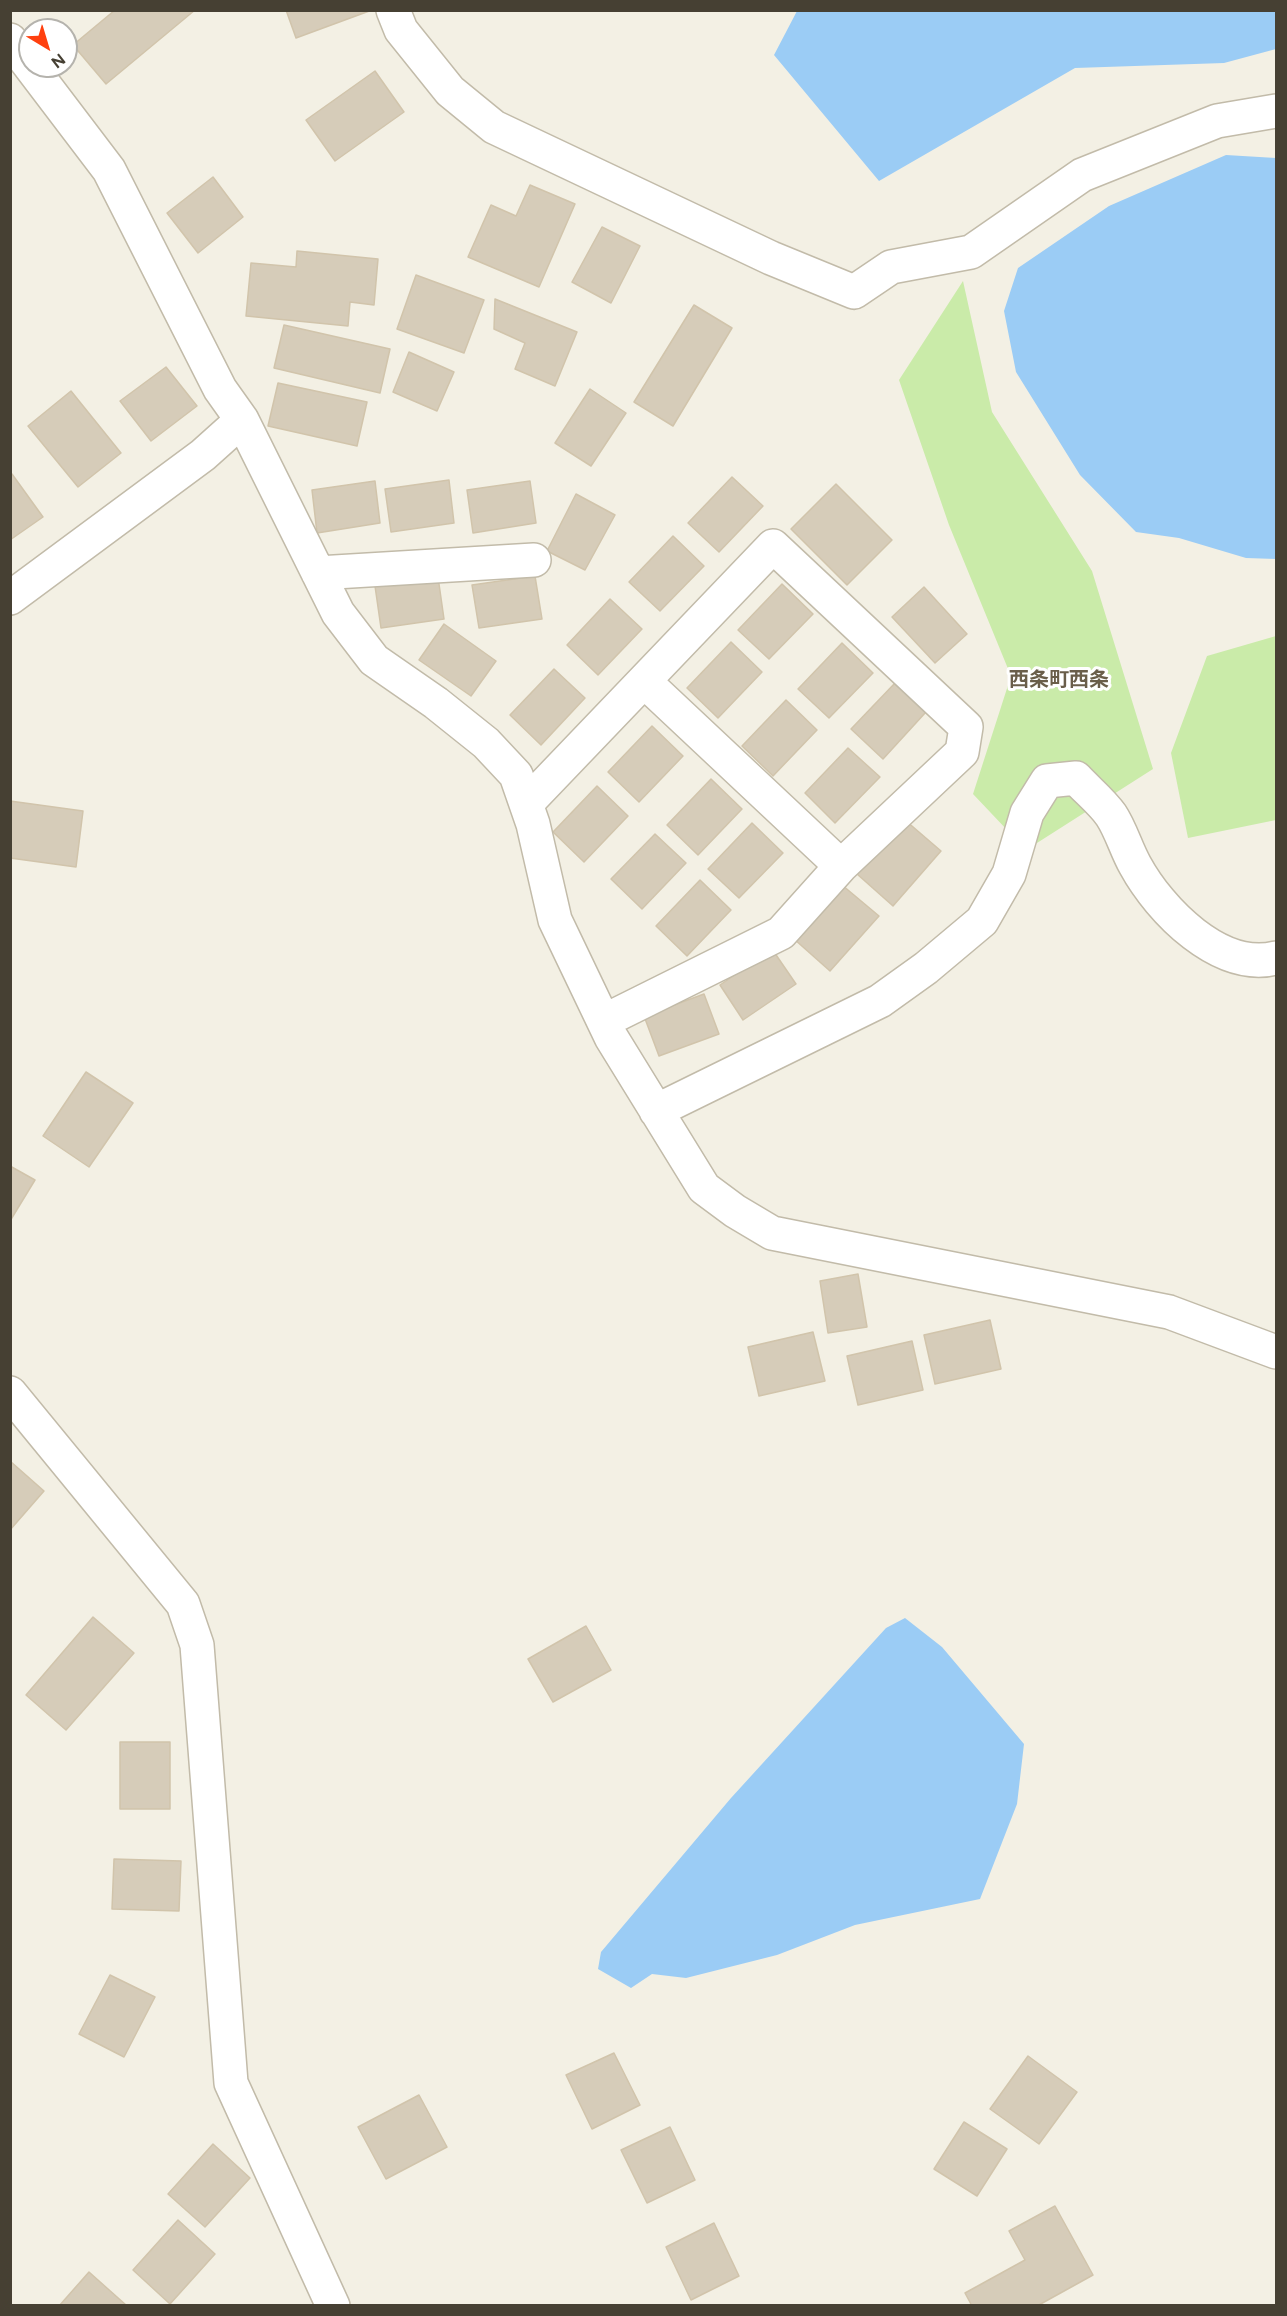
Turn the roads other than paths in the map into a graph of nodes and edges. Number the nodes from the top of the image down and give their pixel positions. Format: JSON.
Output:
{"nodes":[{"id":1,"x":393,"y":10,"type":"edge"},
{"id":2,"x":39,"y":78,"type":"edge"},
{"id":3,"x":1276,"y":111,"type":"edge"},
{"id":4,"x":242,"y":420,"type":"junction"},
{"id":5,"x":534,"y":560,"type":"dead end"},
{"id":6,"x":318,"y":573,"type":"junction"},
{"id":7,"x":10,"y":598,"type":"edge"},
{"id":8,"x":644,"y":681,"type":"junction"},
{"id":9,"x":526,"y":804,"type":"junction"},
{"id":10,"x":841,"y":866,"type":"junction"},
{"id":11,"x":1276,"y":958,"type":"edge"},
{"id":12,"x":604,"y":1021,"type":"junction"},
{"id":13,"x":656,"y":1111,"type":"junction"},
{"id":14,"x":1276,"y":1352,"type":"edge"},
{"id":15,"x":10,"y":1393,"type":"edge"},
{"id":16,"x":333,"y":2306,"type":"edge"}],
"edges":[{"from":1,"to":3,"type":"street"},
{"from":2,"to":4,"type":"street"},
{"from":4,"to":6,"type":"street"},
{"from":4,"to":7,"type":"street"},
{"from":5,"to":6,"type":"street"},
{"from":6,"to":9,"type":"street"},
{"from":8,"to":9,"type":"street"},
{"from":8,"to":10,"type":"street"},
{"from":8,"to":10,"type":"street"},
{"from":9,"to":12,"type":"street"},
{"from":10,"to":12,"type":"street"},
{"from":11,"to":13,"type":"street"},
{"from":12,"to":13,"type":"street"},
{"from":13,"to":14,"type":"street"},
{"from":15,"to":16,"type":"street"}]}
